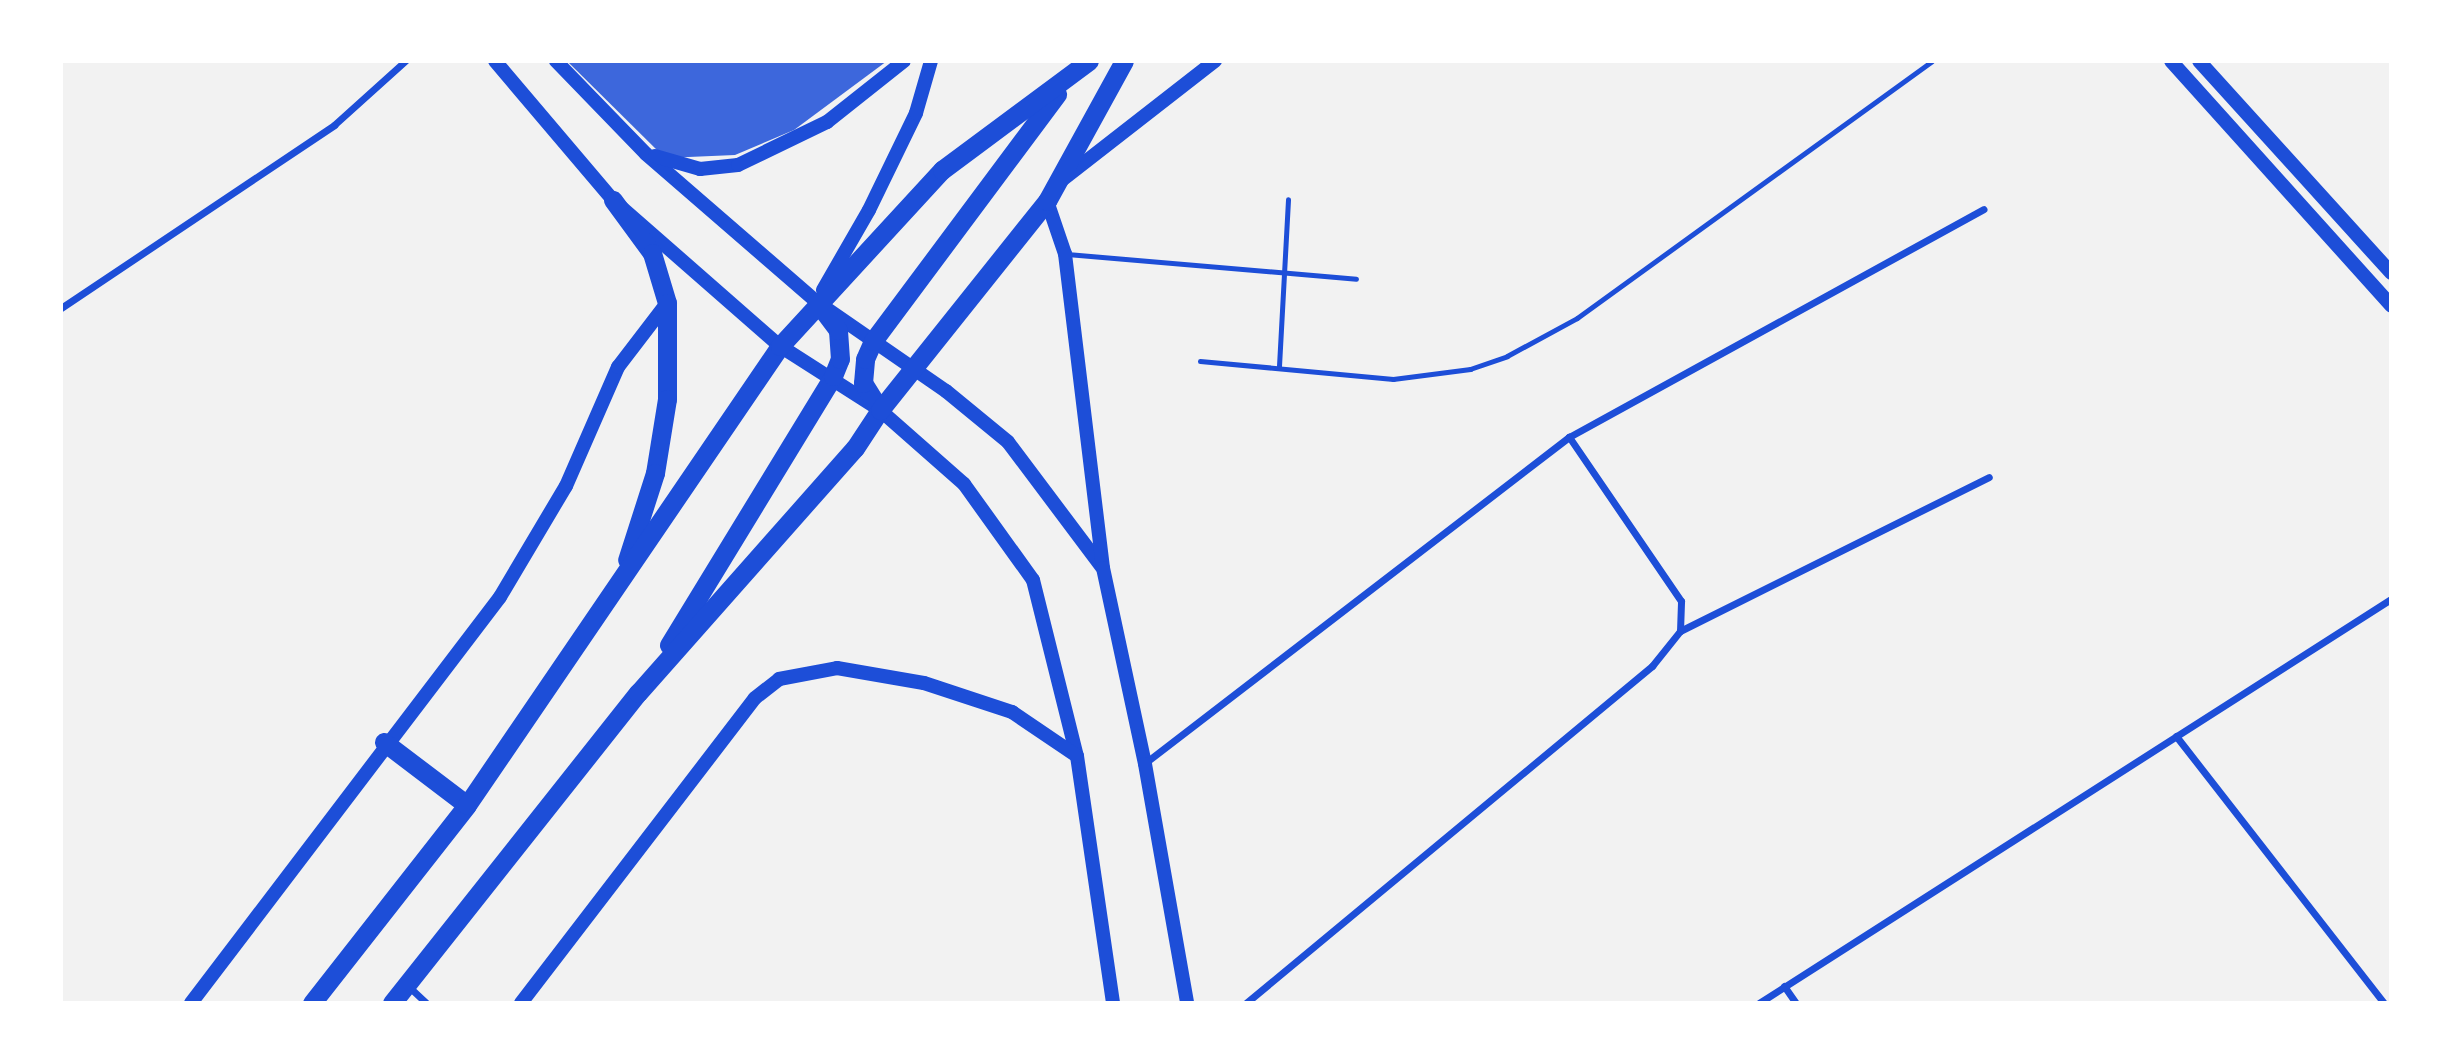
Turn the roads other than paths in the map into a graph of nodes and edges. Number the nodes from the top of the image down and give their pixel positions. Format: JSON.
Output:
{"nodes":[{"id":1,"x":405,"y":61,"type":"edge"},
{"id":2,"x":495,"y":61,"type":"edge"},
{"id":3,"x":556,"y":61,"type":"edge"},
{"id":4,"x":904,"y":61,"type":"edge"},
{"id":5,"x":931,"y":61,"type":"edge"},
{"id":6,"x":1090,"y":61,"type":"edge"},
{"id":7,"x":1124,"y":61,"type":"edge"},
{"id":8,"x":1215,"y":61,"type":"edge"},
{"id":9,"x":1932,"y":61,"type":"edge"},
{"id":10,"x":2171,"y":61,"type":"edge"},
{"id":11,"x":2199,"y":61,"type":"edge"},
{"id":12,"x":1066,"y":82,"type":"junction"},
{"id":13,"x":646,"y":154,"type":"junction"},
{"id":14,"x":1051,"y":193,"type":"junction"},
{"id":15,"x":1288,"y":199,"type":"dead end"},
{"id":16,"x":613,"y":200,"type":"junction"},
{"id":17,"x":1983,"y":209,"type":"dead end"},
{"id":18,"x":1065,"y":254,"type":"junction"},
{"id":19,"x":2391,"y":273,"type":"edge"},
{"id":20,"x":1284,"y":276,"type":"junction"},
{"id":21,"x":1356,"y":279,"type":"dead end"},
{"id":22,"x":817,"y":302,"type":"junction"},
{"id":23,"x":667,"y":303,"type":"junction"},
{"id":24,"x":2391,"y":305,"type":"edge"},
{"id":25,"x":61,"y":308,"type":"edge"},
{"id":26,"x":873,"y":341,"type":"junction"},
{"id":27,"x":780,"y":346,"type":"junction"},
{"id":28,"x":1200,"y":360,"type":"dead end"},
{"id":29,"x":1279,"y":366,"type":"junction"},
{"id":30,"x":911,"y":370,"type":"junction"},
{"id":31,"x":833,"y":376,"type":"junction"},
{"id":32,"x":880,"y":410,"type":"junction"},
{"id":33,"x":1569,"y":436,"type":"junction"},
{"id":34,"x":1989,"y":477,"type":"dead end"},
{"id":35,"x":1103,"y":568,"type":"junction"},
{"id":36,"x":2391,"y":599,"type":"edge"},
{"id":37,"x":1680,"y":631,"type":"junction"},
{"id":38,"x":552,"y":686,"type":"junction"},
{"id":39,"x":638,"y":693,"type":"junction"},
{"id":40,"x":2176,"y":736,"type":"junction"},
{"id":41,"x":384,"y":743,"type":"junction"},
{"id":42,"x":1077,"y":756,"type":"junction"},
{"id":43,"x":1145,"y":764,"type":"junction"},
{"id":44,"x":467,"y":805,"type":"junction"},
{"id":45,"x":406,"y":984,"type":"junction"},
{"id":46,"x":1784,"y":986,"type":"junction"},
{"id":47,"x":191,"y":1003,"type":"edge"},
{"id":48,"x":312,"y":1003,"type":"edge"},
{"id":49,"x":392,"y":1003,"type":"edge"},
{"id":50,"x":426,"y":1003,"type":"edge"},
{"id":51,"x":521,"y":1003,"type":"edge"},
{"id":52,"x":1113,"y":1003,"type":"edge"},
{"id":53,"x":1187,"y":1003,"type":"edge"},
{"id":54,"x":1246,"y":1003,"type":"edge"},
{"id":55,"x":1759,"y":1003,"type":"edge"},
{"id":56,"x":1796,"y":1003,"type":"edge"},
{"id":57,"x":2384,"y":1003,"type":"edge"}],
"edges":[{"from":1,"to":25,"type":"street"},
{"from":2,"to":16,"type":"main road"},
{"from":3,"to":13,"type":"main road"},
{"from":4,"to":13,"type":"main road"},
{"from":5,"to":22,"type":"main road"},
{"from":6,"to":12,"type":"highway"},
{"from":7,"to":14,"type":"highway"},
{"from":8,"to":14,"type":"main road"},
{"from":9,"to":29,"type":"lane"},
{"from":10,"to":24,"type":"main road"},
{"from":11,"to":19,"type":"main road"},
{"from":12,"to":22,"type":"highway"},
{"from":12,"to":26,"type":"highway"},
{"from":13,"to":22,"type":"main road"},
{"from":14,"to":18,"type":"main road"},
{"from":14,"to":30,"type":"highway"},
{"from":15,"to":20,"type":"lane"},
{"from":16,"to":23,"type":"highway"},
{"from":16,"to":27,"type":"main road"},
{"from":17,"to":33,"type":"street"},
{"from":18,"to":20,"type":"lane"},
{"from":18,"to":35,"type":"main road"},
{"from":20,"to":21,"type":"lane"},
{"from":20,"to":29,"type":"lane"},
{"from":22,"to":26,"type":"main road"},
{"from":22,"to":27,"type":"highway"},
{"from":22,"to":31,"type":"highway"},
{"from":23,"to":38,"type":"highway"},
{"from":23,"to":41,"type":"main road"},
{"from":26,"to":30,"type":"main road"},
{"from":26,"to":32,"type":"highway"},
{"from":27,"to":31,"type":"main road"},
{"from":27,"to":38,"type":"highway"},
{"from":28,"to":29,"type":"lane"},
{"from":30,"to":32,"type":"highway"},
{"from":30,"to":35,"type":"main road"},
{"from":31,"to":32,"type":"main road"},
{"from":31,"to":39,"type":"highway"},
{"from":32,"to":39,"type":"highway"},
{"from":32,"to":42,"type":"main road"},
{"from":33,"to":37,"type":"street"},
{"from":33,"to":43,"type":"street"},
{"from":34,"to":37,"type":"street"},
{"from":35,"to":43,"type":"main road"},
{"from":36,"to":40,"type":"street"},
{"from":37,"to":54,"type":"street"},
{"from":38,"to":44,"type":"highway"},
{"from":39,"to":45,"type":"highway"},
{"from":40,"to":46,"type":"street"},
{"from":40,"to":57,"type":"street"},
{"from":41,"to":44,"type":"highway"},
{"from":41,"to":47,"type":"main road"},
{"from":42,"to":51,"type":"main road"},
{"from":42,"to":52,"type":"main road"},
{"from":43,"to":53,"type":"main road"},
{"from":44,"to":48,"type":"highway"},
{"from":45,"to":49,"type":"highway"},
{"from":45,"to":50,"type":"street"},
{"from":46,"to":55,"type":"street"},
{"from":46,"to":56,"type":"street"}]}
